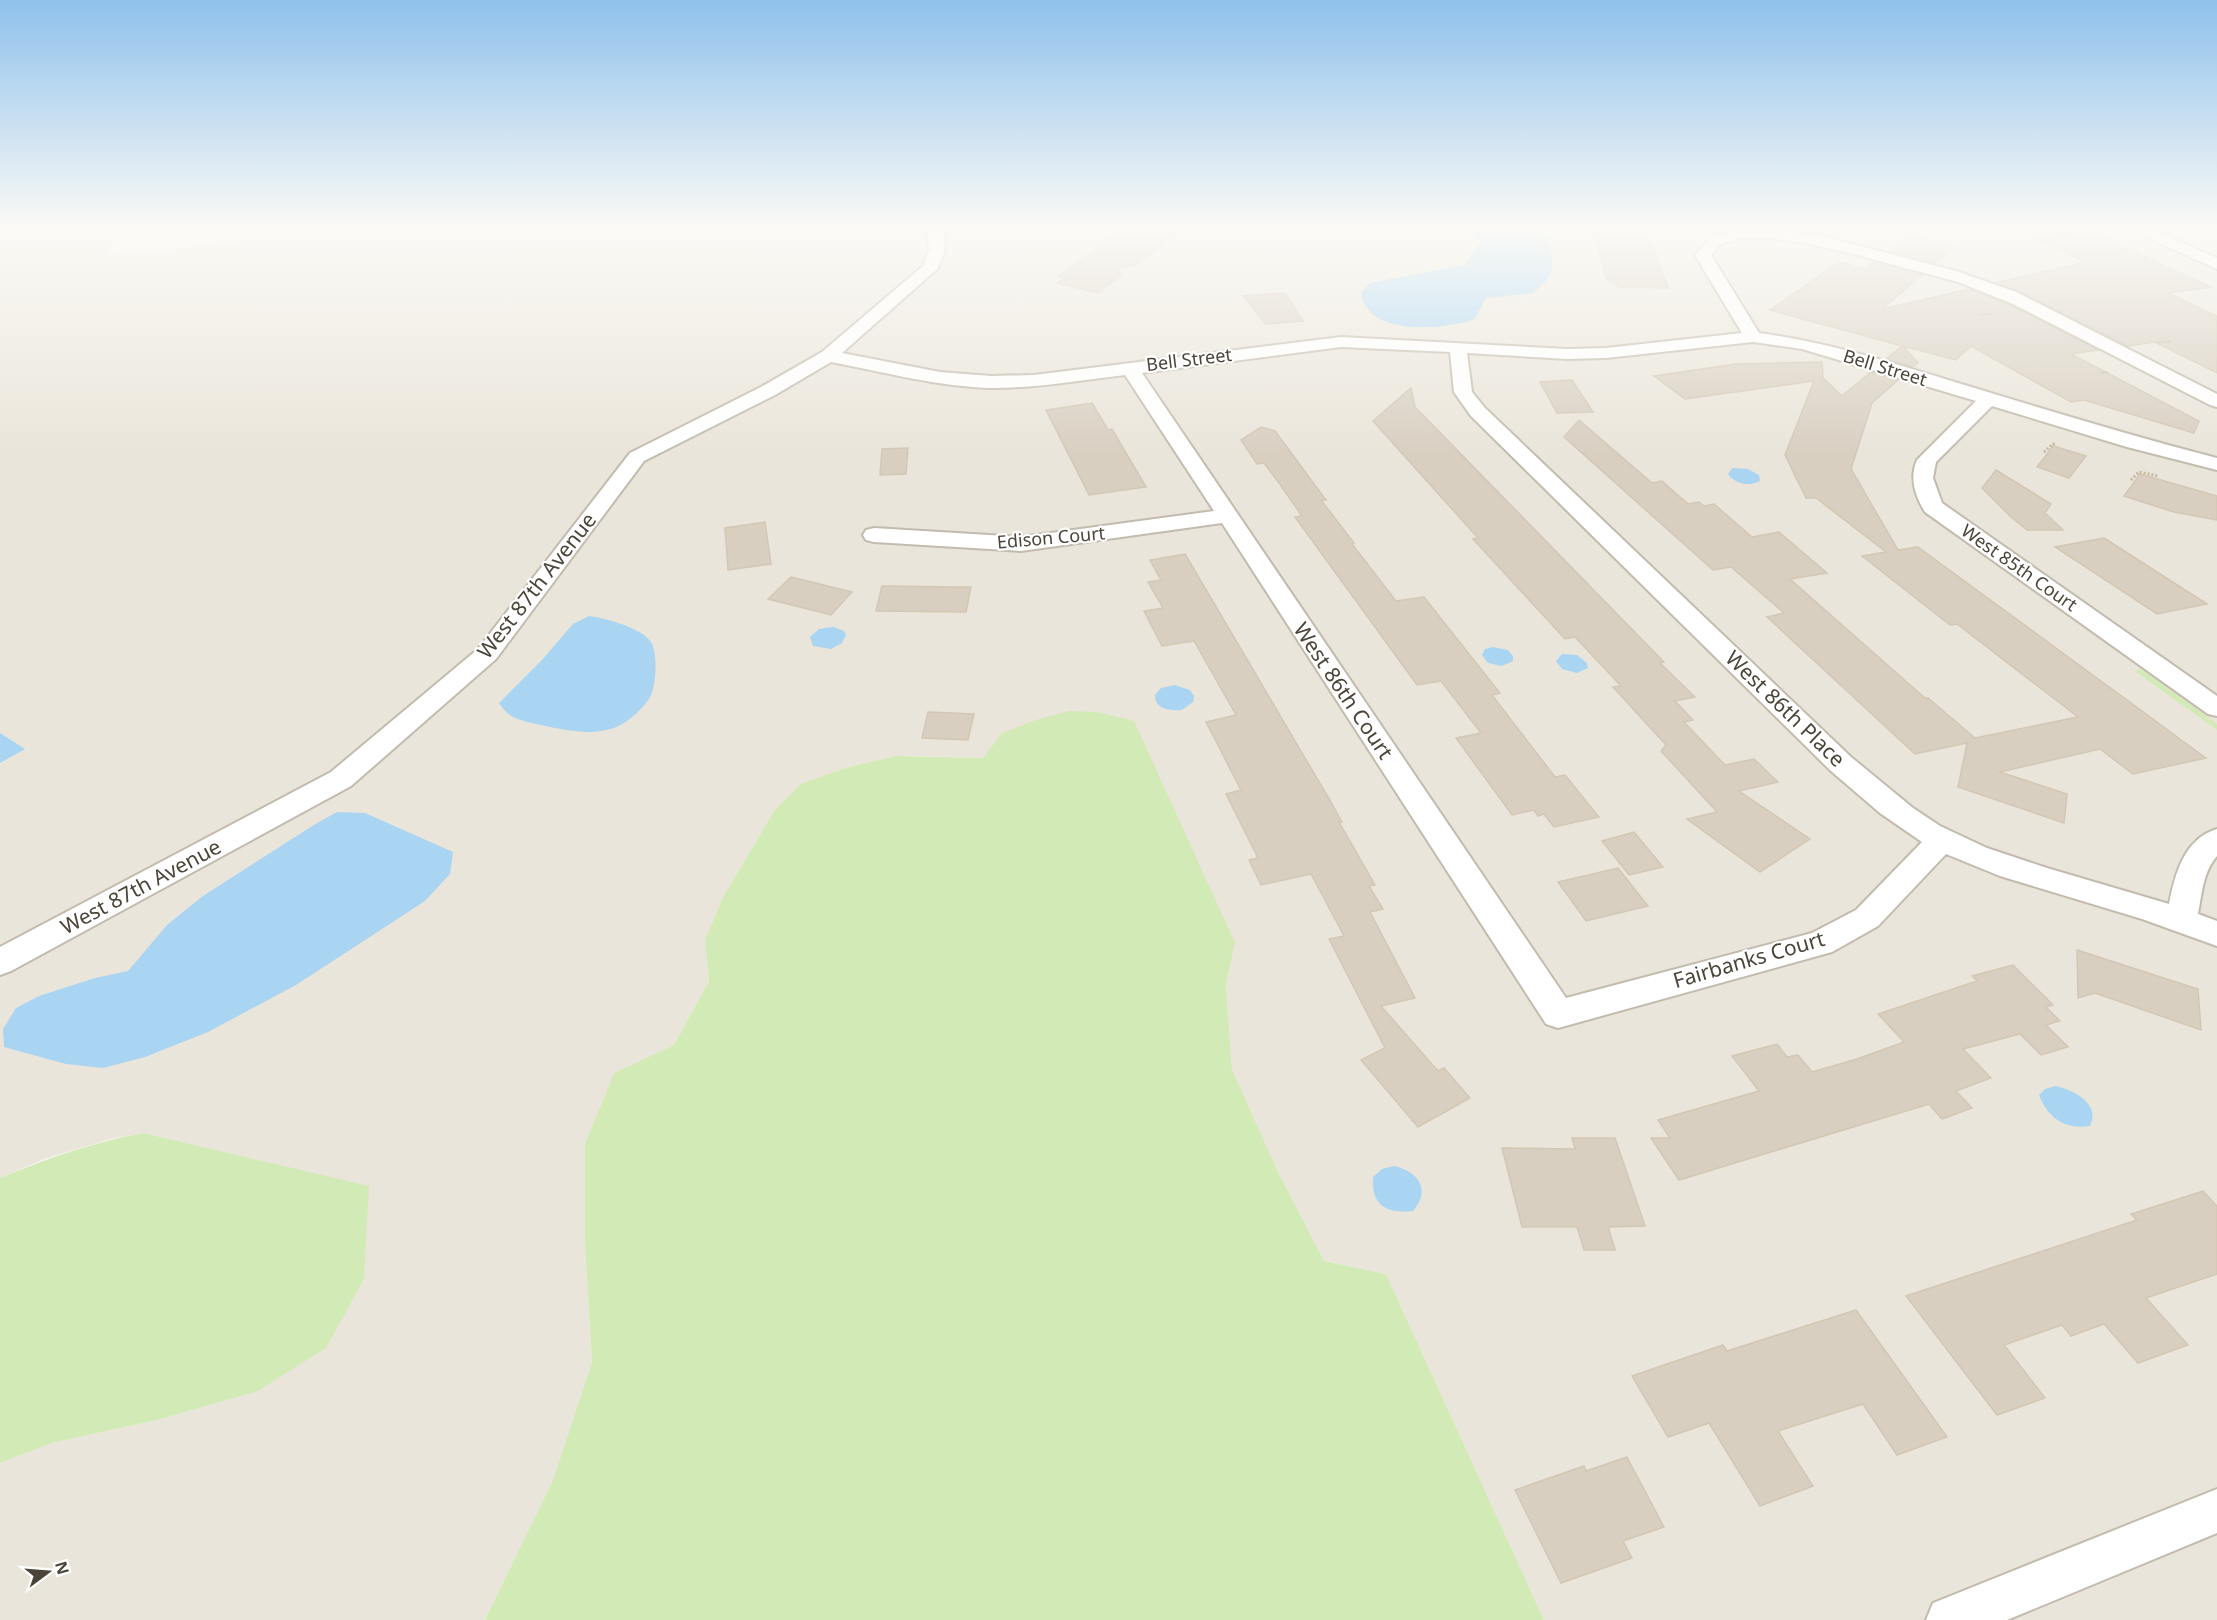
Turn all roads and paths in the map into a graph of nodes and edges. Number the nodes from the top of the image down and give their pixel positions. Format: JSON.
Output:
{"nodes":[{"id":1,"x":889,"y":304,"type":"edge"},
{"id":2,"x":1733,"y":304,"type":"edge"},
{"id":3,"x":2024,"y":304,"type":"edge"},
{"id":4,"x":1753,"y":337,"type":"junction"},
{"id":5,"x":1458,"y":348,"type":"junction"},
{"id":6,"x":828,"y":356,"type":"junction"},
{"id":7,"x":1130,"y":368,"type":"junction"},
{"id":8,"x":1989,"y":399,"type":"junction"},
{"id":9,"x":2217,"y":401,"type":"edge"},
{"id":10,"x":2061,"y":447,"type":"dead end"},
{"id":11,"x":2044,"y":452,"type":"dead end"},
{"id":12,"x":2217,"y":464,"type":"edge"},
{"id":13,"x":2158,"y":477,"type":"dead end"},
{"id":14,"x":2131,"y":480,"type":"dead end"},
{"id":15,"x":1227,"y":516,"type":"junction"},
{"id":16,"x":874,"y":535,"type":"dead end"},
{"id":17,"x":2217,"y":708,"type":"edge"},
{"id":18,"x":1942,"y":840,"type":"junction"},
{"id":19,"x":2217,"y":840,"type":"edge"},
{"id":20,"x":2182,"y":919,"type":"junction"},
{"id":21,"x":2217,"y":934,"type":"edge"},
{"id":22,"x":0,"y":962,"type":"edge"},
{"id":23,"x":1558,"y":1014,"type":"joint"},
{"id":24,"x":2217,"y":1511,"type":"edge"},
{"id":25,"x":1972,"y":1616,"type":"edge"}],
"edges":[{"from":1,"to":6,"type":"street","name":"West 87th Avenue"},
{"from":2,"to":4,"type":"street"},
{"from":3,"to":9,"type":"street"},
{"from":4,"to":5,"type":"street","name":"Bell Street"},
{"from":4,"to":8,"type":"street","name":"Bell Street"},
{"from":5,"to":7,"type":"street","name":"Bell Street"},
{"from":5,"to":18,"type":"street","name":"West 86th Place"},
{"from":6,"to":7,"type":"street","name":"Bell Street"},
{"from":6,"to":22,"type":"street","name":"West 87th Avenue"},
{"from":7,"to":15,"type":"street","name":"West 86th Court"},
{"from":8,"to":12,"type":"street","name":"Bell Street"},
{"from":8,"to":17,"type":"street","name":"West 85th Court"},
{"from":10,"to":11,"type":"path"},
{"from":13,"to":14,"type":"path"},
{"from":15,"to":16,"type":"street","name":"Edison Court"},
{"from":15,"to":23,"type":"street","name":"West 86th Court"},
{"from":18,"to":20,"type":"street","name":"West 86th Place"},
{"from":18,"to":23,"type":"street","name":"Fairbanks Court"},
{"from":19,"to":20,"type":"street"},
{"from":20,"to":21,"type":"street","name":"West 86th Place"},
{"from":24,"to":25,"type":"street"}]}
